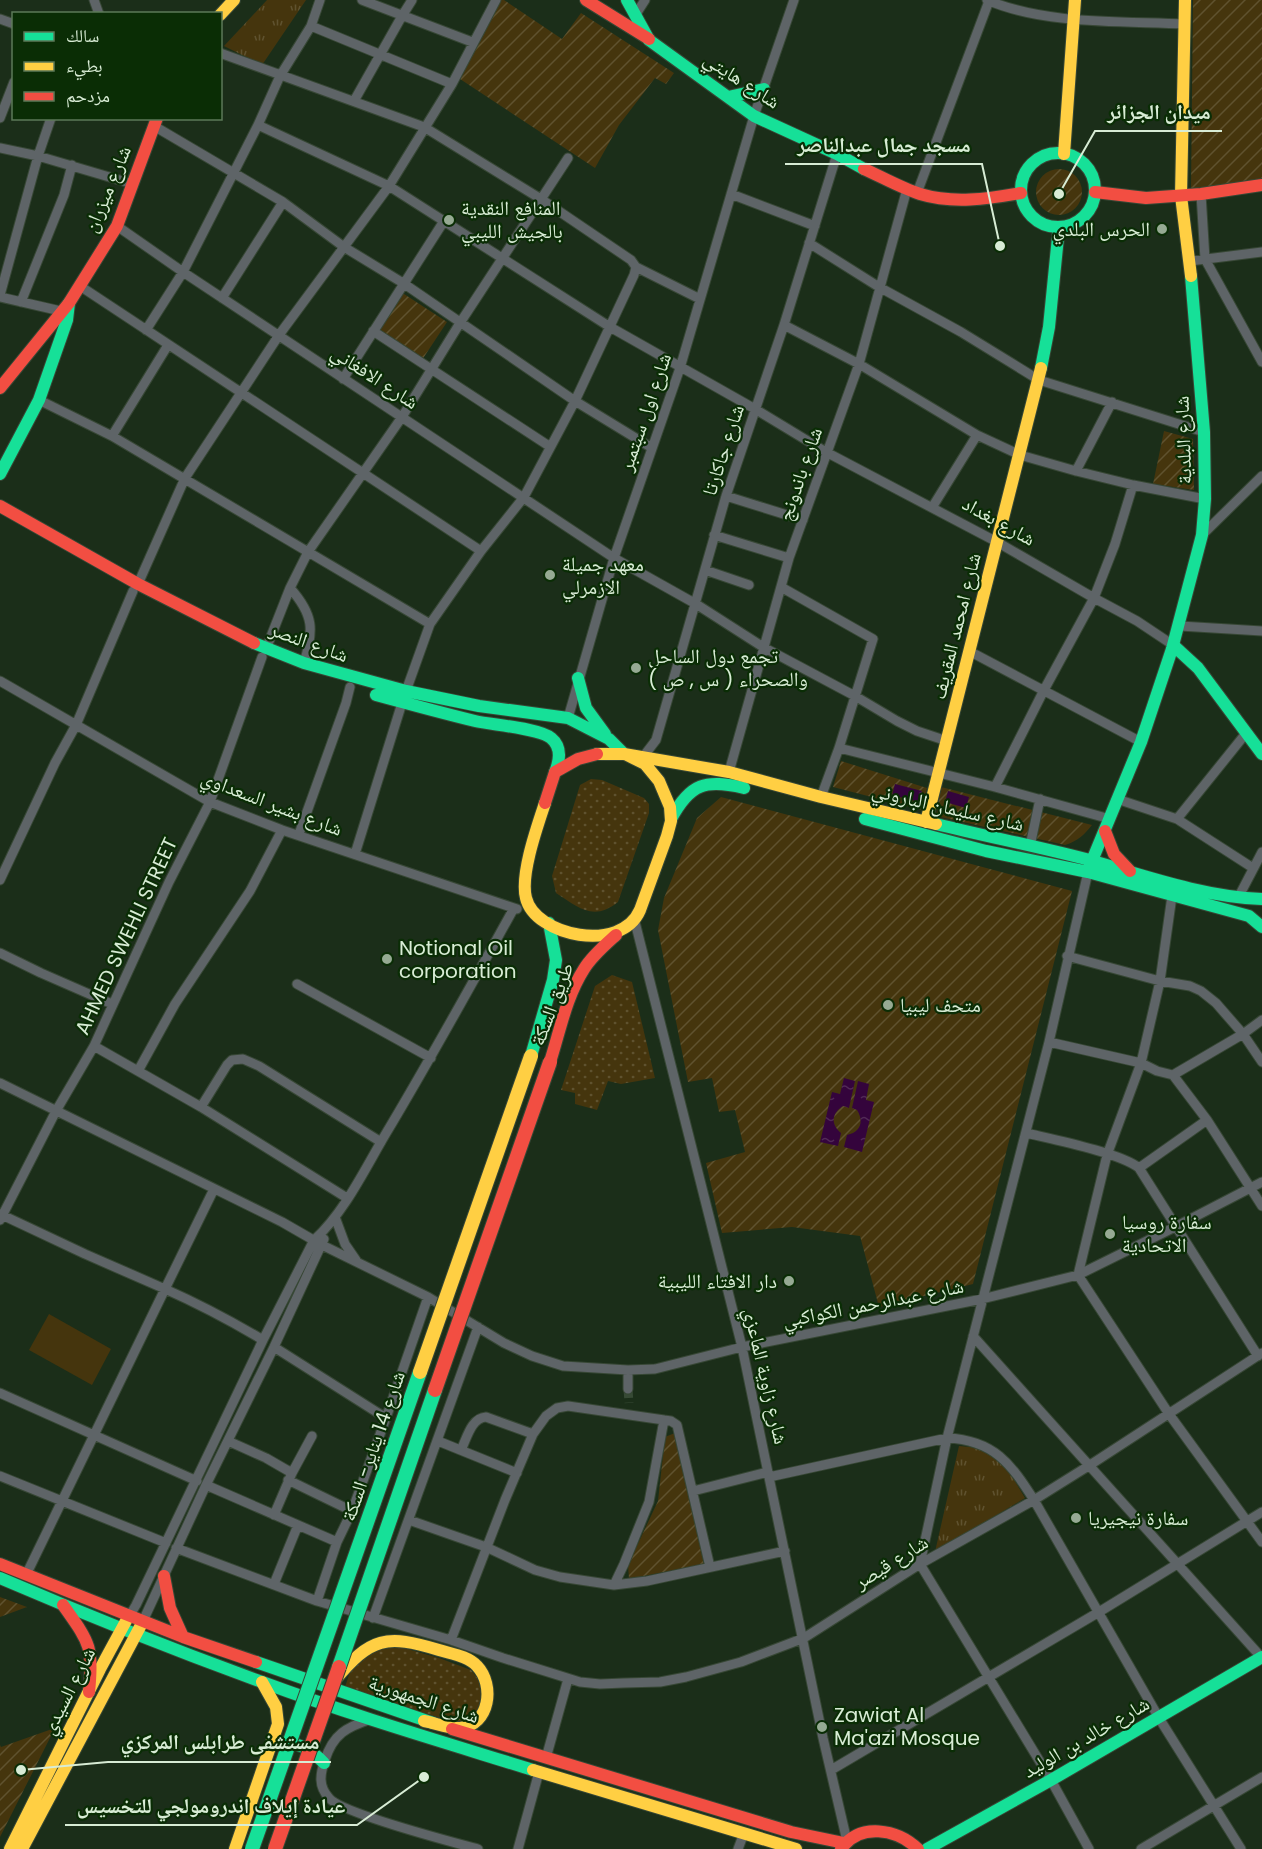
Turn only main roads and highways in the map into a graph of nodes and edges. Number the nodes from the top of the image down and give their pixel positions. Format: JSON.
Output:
{"nodes":[{"id":1,"x":234,"y":0,"type":"edge"},
{"id":2,"x":586,"y":0,"type":"edge"},
{"id":3,"x":627,"y":0,"type":"edge"},
{"id":4,"x":1075,"y":0,"type":"edge"},
{"id":5,"x":1185,"y":0,"type":"edge"},
{"id":6,"x":222,"y":13,"type":"edge"},
{"id":7,"x":649,"y":40,"type":"junction"},
{"id":8,"x":764,"y":89,"type":"road end"},
{"id":9,"x":728,"y":97,"type":"junction"},
{"id":10,"x":155,"y":122,"type":"edge"},
{"id":11,"x":1064,"y":154,"type":"junction"},
{"id":12,"x":1262,"y":185,"type":"edge"},
{"id":13,"x":1095,"y":192,"type":"junction"},
{"id":14,"x":1021,"y":193,"type":"junction"},
{"id":15,"x":1181,"y":196,"type":"junction"},
{"id":16,"x":1059,"y":227,"type":"junction"},
{"id":17,"x":66,"y":309,"type":"junction"},
{"id":18,"x":0,"y":388,"type":"edge"},
{"id":19,"x":0,"y":474,"type":"edge"},
{"id":20,"x":0,"y":506,"type":"edge"},
{"id":21,"x":0,"y":517,"type":"edge"},
{"id":22,"x":135,"y":587,"type":"junction"},
{"id":23,"x":1173,"y":645,"type":"junction"},
{"id":24,"x":264,"y":653,"type":"junction"},
{"id":25,"x":578,"y":678,"type":"road end"},
{"id":26,"x":404,"y":697,"type":"junction"},
{"id":27,"x":561,"y":717,"type":"junction"},
{"id":28,"x":581,"y":725,"type":"junction"},
{"id":29,"x":549,"y":736,"type":"junction"},
{"id":30,"x":609,"y":739,"type":"junction"},
{"id":31,"x":559,"y":753,"type":"junction"},
{"id":32,"x":624,"y":754,"type":"junction"},
{"id":33,"x":1262,"y":754,"type":"edge"},
{"id":34,"x":555,"y":772,"type":"junction"},
{"id":35,"x":671,"y":819,"type":"junction"},
{"id":36,"x":926,"y":822,"type":"junction"},
{"id":37,"x":1107,"y":825,"type":"junction"},
{"id":38,"x":1090,"y":867,"type":"junction"},
{"id":39,"x":1133,"y":874,"type":"junction"},
{"id":40,"x":1262,"y":899,"type":"edge"},
{"id":41,"x":1262,"y":911,"type":"edge"},
{"id":42,"x":549,"y":923,"type":"junction"},
{"id":43,"x":1262,"y":925,"type":"edge"},
{"id":44,"x":616,"y":935,"type":"junction"},
{"id":45,"x":531,"y":1056,"type":"joint"},
{"id":46,"x":550,"y":1062,"type":"joint"},
{"id":47,"x":0,"y":1564,"type":"edge"},
{"id":48,"x":164,"y":1576,"type":"road end"},
{"id":49,"x":0,"y":1578,"type":"edge"},
{"id":50,"x":63,"y":1605,"type":"junction"},
{"id":51,"x":136,"y":1623,"type":"junction"},
{"id":52,"x":123,"y":1628,"type":"junction"},
{"id":53,"x":183,"y":1637,"type":"junction"},
{"id":54,"x":1262,"y":1657,"type":"edge"},
{"id":55,"x":262,"y":1682,"type":"junction"},
{"id":56,"x":331,"y":1686,"type":"junction"},
{"id":57,"x":89,"y":1692,"type":"junction"},
{"id":58,"x":424,"y":1721,"type":"junction"},
{"id":59,"x":271,"y":1744,"type":"junction"},
{"id":60,"x":324,"y":1763,"type":"road end"},
{"id":61,"x":844,"y":1844,"type":"edge"},
{"id":62,"x":10,"y":1849,"type":"edge"},
{"id":63,"x":22,"y":1849,"type":"edge"},
{"id":64,"x":235,"y":1849,"type":"edge"},
{"id":65,"x":252,"y":1849,"type":"edge"},
{"id":66,"x":275,"y":1849,"type":"edge"},
{"id":67,"x":796,"y":1849,"type":"edge"},
{"id":68,"x":918,"y":1849,"type":"edge"},
{"id":69,"x":927,"y":1849,"type":"edge"}],
"edges":[{"from":1,"to":6,"type":"main road"},
{"from":2,"to":7,"type":"main road","name":"شارع هايتي"},
{"from":3,"to":7,"type":"main road","name":"شارع هايتي"},
{"from":4,"to":11,"type":"main road"},
{"from":5,"to":15,"type":"main road","name":"شارع البلدية"},
{"from":7,"to":9,"type":"main road","name":"شارع هايتي"},
{"from":8,"to":9,"type":"main road"},
{"from":9,"to":14,"type":"main road","name":"شارع هايتي"},
{"from":10,"to":17,"type":"main road","name":"شارع ميزران"},
{"from":11,"to":13,"type":"main road"},
{"from":11,"to":14,"type":"main road"},
{"from":12,"to":15,"type":"main road"},
{"from":13,"to":15,"type":"main road"},
{"from":13,"to":16,"type":"main road"},
{"from":14,"to":16,"type":"main road"},
{"from":15,"to":23,"type":"main road","name":"شارع البلدية"},
{"from":16,"to":36,"type":"main road","name":"شارع امحمد المقريف"},
{"from":17,"to":18,"type":"main road"},
{"from":17,"to":19,"type":"main road"},
{"from":20,"to":22,"type":"main road","name":"شارع النصر"},
{"from":21,"to":22,"type":"main road","name":"شارع النصر"},
{"from":22,"to":24,"type":"main road","name":"شارع النصر"},
{"from":23,"to":33,"type":"main road","name":"شارع بغداد"},
{"from":23,"to":37,"type":"main road","name":"شارع البلدية"},
{"from":24,"to":26,"type":"main road","name":"شارع النصر"},
{"from":24,"to":26,"type":"main road","name":"شارع النصر"},
{"from":25,"to":30,"type":"main road"},
{"from":26,"to":27,"type":"main road","name":"شارع النصر"},
{"from":26,"to":29,"type":"main road","name":"شارع النصر"},
{"from":27,"to":28,"type":"main road","name":"شارع النصر"},
{"from":27,"to":29,"type":"main road"},
{"from":28,"to":30,"type":"main road","name":"شارع النصر"},
{"from":28,"to":31,"type":"main road"},
{"from":29,"to":31,"type":"main road"},
{"from":30,"to":32,"type":"main road","name":"شارع النصر"},
{"from":31,"to":34,"type":"main road"},
{"from":32,"to":34,"type":"main road"},
{"from":32,"to":35,"type":"main road"},
{"from":32,"to":36,"type":"main road","name":"شارع سليمان الباروني"},
{"from":34,"to":42,"type":"main road"},
{"from":35,"to":38,"type":"main road","name":"شارع سليمان الباروني"},
{"from":35,"to":44,"type":"main road"},
{"from":36,"to":38,"type":"main road","name":"شارع سليمان الباروني"},
{"from":37,"to":38,"type":"main road","name":"شارع البلدية"},
{"from":37,"to":39,"type":"main road"},
{"from":38,"to":39,"type":"main road","name":"شارع سليمان الباروني"},
{"from":38,"to":43,"type":"main road","name":"شارع سليمان الباروني"},
{"from":39,"to":40,"type":"main road","name":"شارع سليمان الباروني"},
{"from":41,"to":43,"type":"main road"},
{"from":42,"to":44,"type":"main road"},
{"from":42,"to":45,"type":"main road","name":"طريق السكة"},
{"from":44,"to":46,"type":"main road","name":"طريق السكة"},
{"from":45,"to":65,"type":"main road","name":"شارع 14 يناير- السكة","bridge":true},
{"from":46,"to":56,"type":"main road","name":"شارع 14 يناير- السكة","bridge":true},
{"from":47,"to":51,"type":"main road","name":"شارع الجمهورية"},
{"from":48,"to":53,"type":"main road"},
{"from":49,"to":50,"type":"main road","name":"شارع الجمهورية"},
{"from":50,"to":52,"type":"main road","name":"شارع الجمهورية"},
{"from":50,"to":57,"type":"main road"},
{"from":51,"to":52,"type":"main road","name":"شارع الجمهورية"},
{"from":51,"to":53,"type":"main road","name":"شارع الجمهورية"},
{"from":51,"to":55,"type":"main road","name":"شارع الجمهورية"},
{"from":51,"to":63,"type":"main road","name":"شارع السيدي"},
{"from":52,"to":57,"type":"main road","name":"شارع السيدي"},
{"from":53,"to":58,"type":"main road","name":"شارع الجمهورية"},
{"from":54,"to":69,"type":"main road","name":"شارع خالد بن الوليد"},
{"from":55,"to":59,"type":"main road"},
{"from":55,"to":67,"type":"main road","name":"شارع الجمهورية"},
{"from":56,"to":58,"type":"main road","bridge":true},
{"from":56,"to":66,"type":"main road","name":"شارع 14 يناير- السكة","bridge":true},
{"from":57,"to":62,"type":"main road","name":"شارع السيدي"},
{"from":58,"to":61,"type":"main road","name":"شارع الجمهورية"},
{"from":59,"to":60,"type":"main road"},
{"from":59,"to":64,"type":"main road"},
{"from":61,"to":68,"type":"main road"}]}
